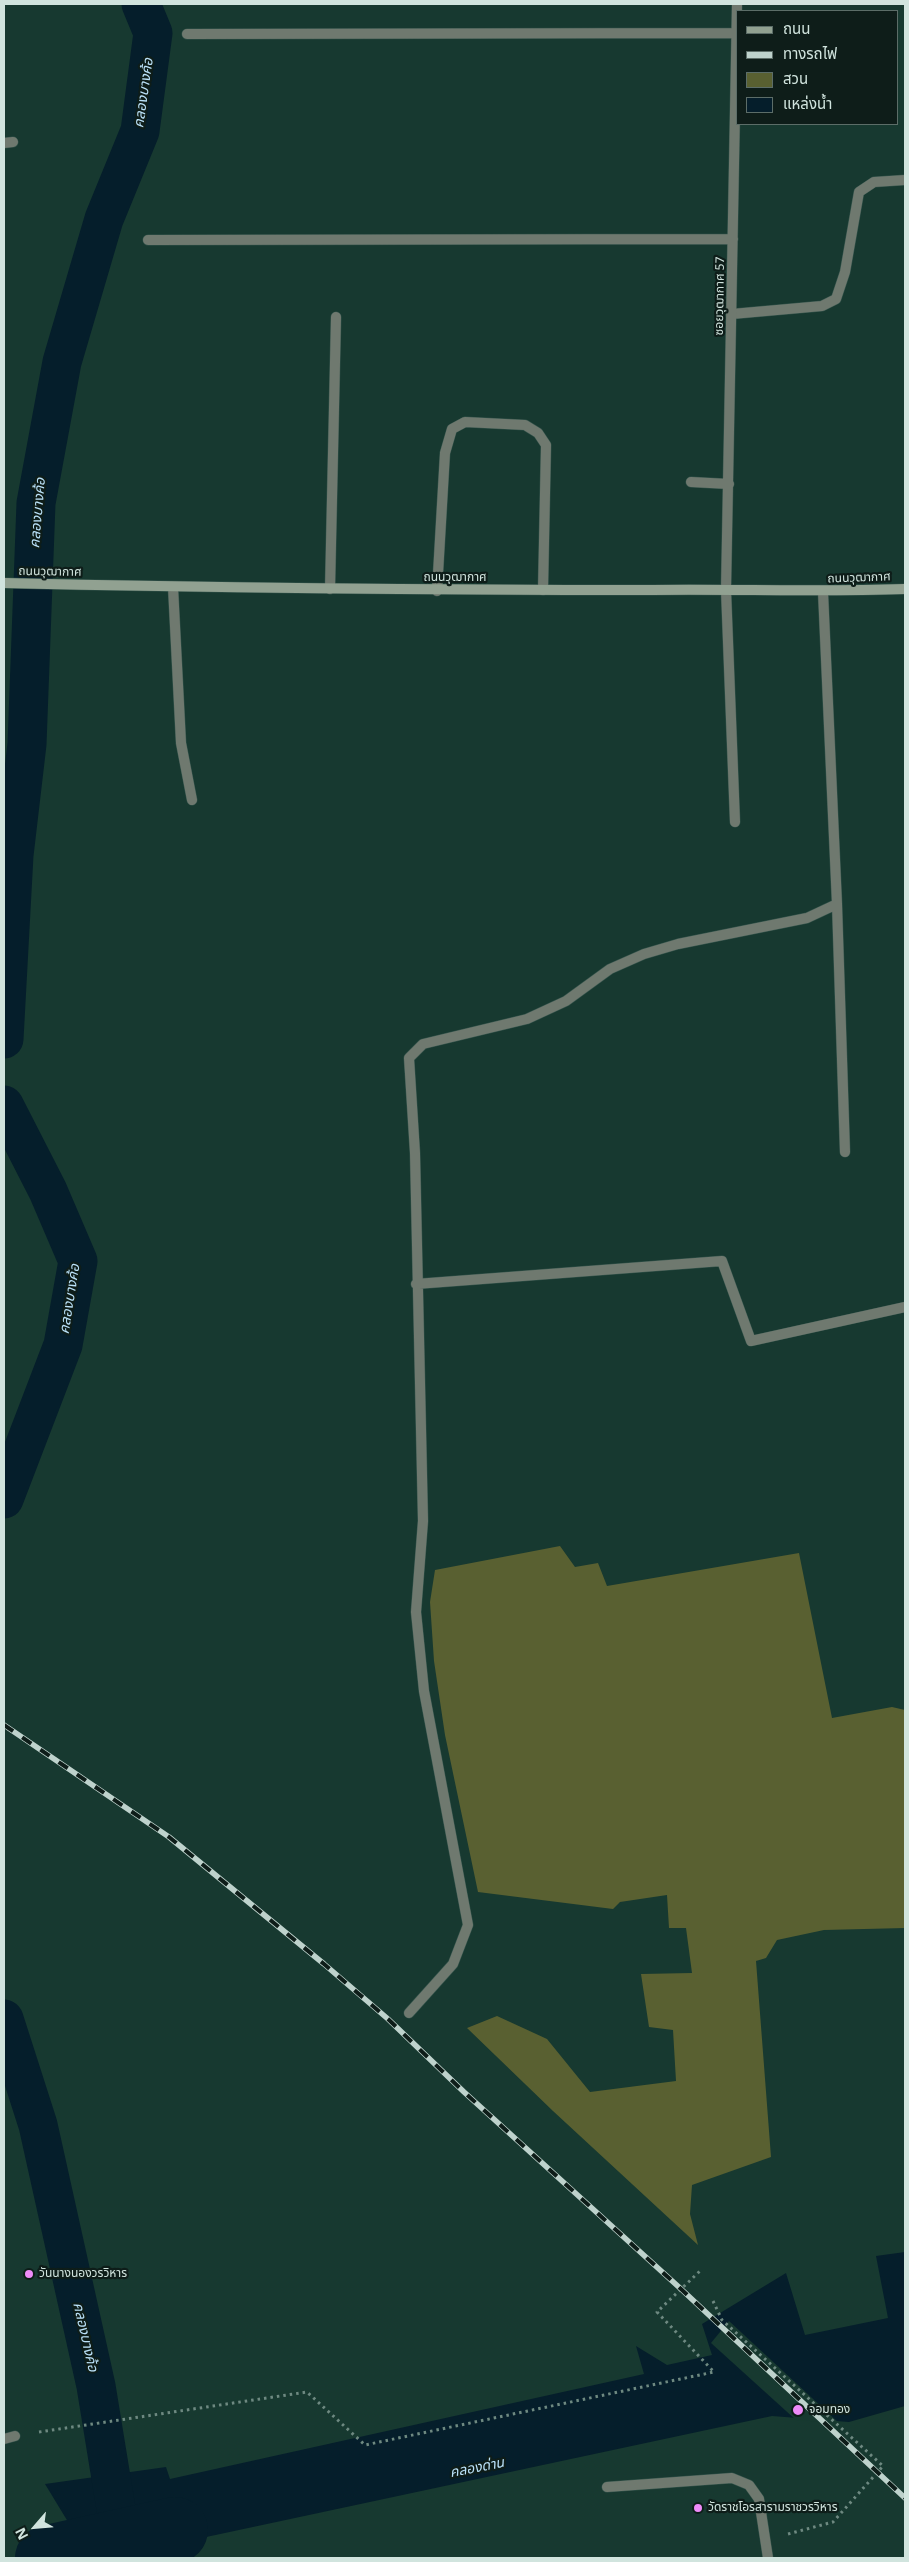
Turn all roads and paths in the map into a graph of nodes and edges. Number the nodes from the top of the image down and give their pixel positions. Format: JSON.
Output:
{"nodes":[{"id":1,"x":736,"y":33,"type":"edge"},
{"id":2,"x":186,"y":34,"type":"dead end"},
{"id":3,"x":736,"y":84,"type":"edge"},
{"id":4,"x":905,"y":180,"type":"edge"},
{"id":5,"x":733,"y":239,"type":"junction"},
{"id":6,"x":148,"y":240,"type":"dead end"},
{"id":7,"x":732,"y":314,"type":"junction"},
{"id":8,"x":336,"y":318,"type":"dead end"},
{"id":9,"x":691,"y":482,"type":"dead end"},
{"id":10,"x":728,"y":484,"type":"junction"},
{"id":11,"x":4,"y":583,"type":"edge"},
{"id":12,"x":173,"y":586,"type":"junction"},
{"id":13,"x":330,"y":589,"type":"junction"},
{"id":14,"x":905,"y":589,"type":"edge"},
{"id":15,"x":543,"y":590,"type":"junction"},
{"id":16,"x":726,"y":590,"type":"junction"},
{"id":17,"x":437,"y":591,"type":"junction"},
{"id":18,"x":823,"y":592,"type":"junction"},
{"id":19,"x":192,"y":800,"type":"dead end"},
{"id":20,"x":735,"y":822,"type":"dead end"},
{"id":21,"x":837,"y":904,"type":"junction"},
{"id":22,"x":845,"y":1152,"type":"dead end"},
{"id":23,"x":416,"y":1284,"type":"junction"},
{"id":24,"x":905,"y":1307,"type":"edge"},
{"id":25,"x":409,"y":2013,"type":"dead end"},
{"id":26,"x":700,"y":2271,"type":"dead end"},
{"id":27,"x":713,"y":2301,"type":"dead end"},
{"id":28,"x":15,"y":2436,"type":"joint"},
{"id":29,"x":4,"y":2439,"type":"edge"},
{"id":30,"x":607,"y":2487,"type":"dead end"},
{"id":31,"x":765,"y":2540,"type":"junction"},
{"id":32,"x":768,"y":2558,"type":"edge"}],
"edges":[{"from":1,"to":2,"type":"street"},
{"from":3,"to":5,"type":"street","name":"ซอยวุฒากาศ 57"},
{"from":4,"to":7,"type":"street"},
{"from":5,"to":6,"type":"street"},
{"from":5,"to":7,"type":"street","name":"ซอยวุฒากาศ 57"},
{"from":7,"to":10,"type":"street","name":"ซอยวุฒากาศ 57"},
{"from":8,"to":13,"type":"street"},
{"from":9,"to":10,"type":"street"},
{"from":10,"to":16,"type":"street","name":"ซอยวุฒากาศ 57"},
{"from":11,"to":12,"type":"main road","name":"ถนนวุฒากาศ"},
{"from":12,"to":13,"type":"main road","name":"ถนนวุฒากาศ"},
{"from":12,"to":19,"type":"street"},
{"from":13,"to":17,"type":"main road","name":"ถนนวุฒากาศ"},
{"from":14,"to":18,"type":"main road","name":"ถนนวุฒากาศ"},
{"from":15,"to":16,"type":"main road","name":"ถนนวุฒากาศ"},
{"from":15,"to":17,"type":"main road","name":"ถนนวุฒากาศ"},
{"from":15,"to":17,"type":"street"},
{"from":16,"to":18,"type":"main road","name":"ถนนวุฒากาศ"},
{"from":16,"to":20,"type":"street","name":"ซอยวุฒากาศ 57"},
{"from":18,"to":21,"type":"street"},
{"from":21,"to":22,"type":"street"},
{"from":21,"to":23,"type":"street"},
{"from":23,"to":24,"type":"street"},
{"from":23,"to":25,"type":"street"},
{"from":26,"to":28,"type":"path"},
{"from":27,"to":31,"type":"path"},
{"from":28,"to":29,"type":"street"},
{"from":30,"to":31,"type":"street"},
{"from":31,"to":32,"type":"street"}]}
